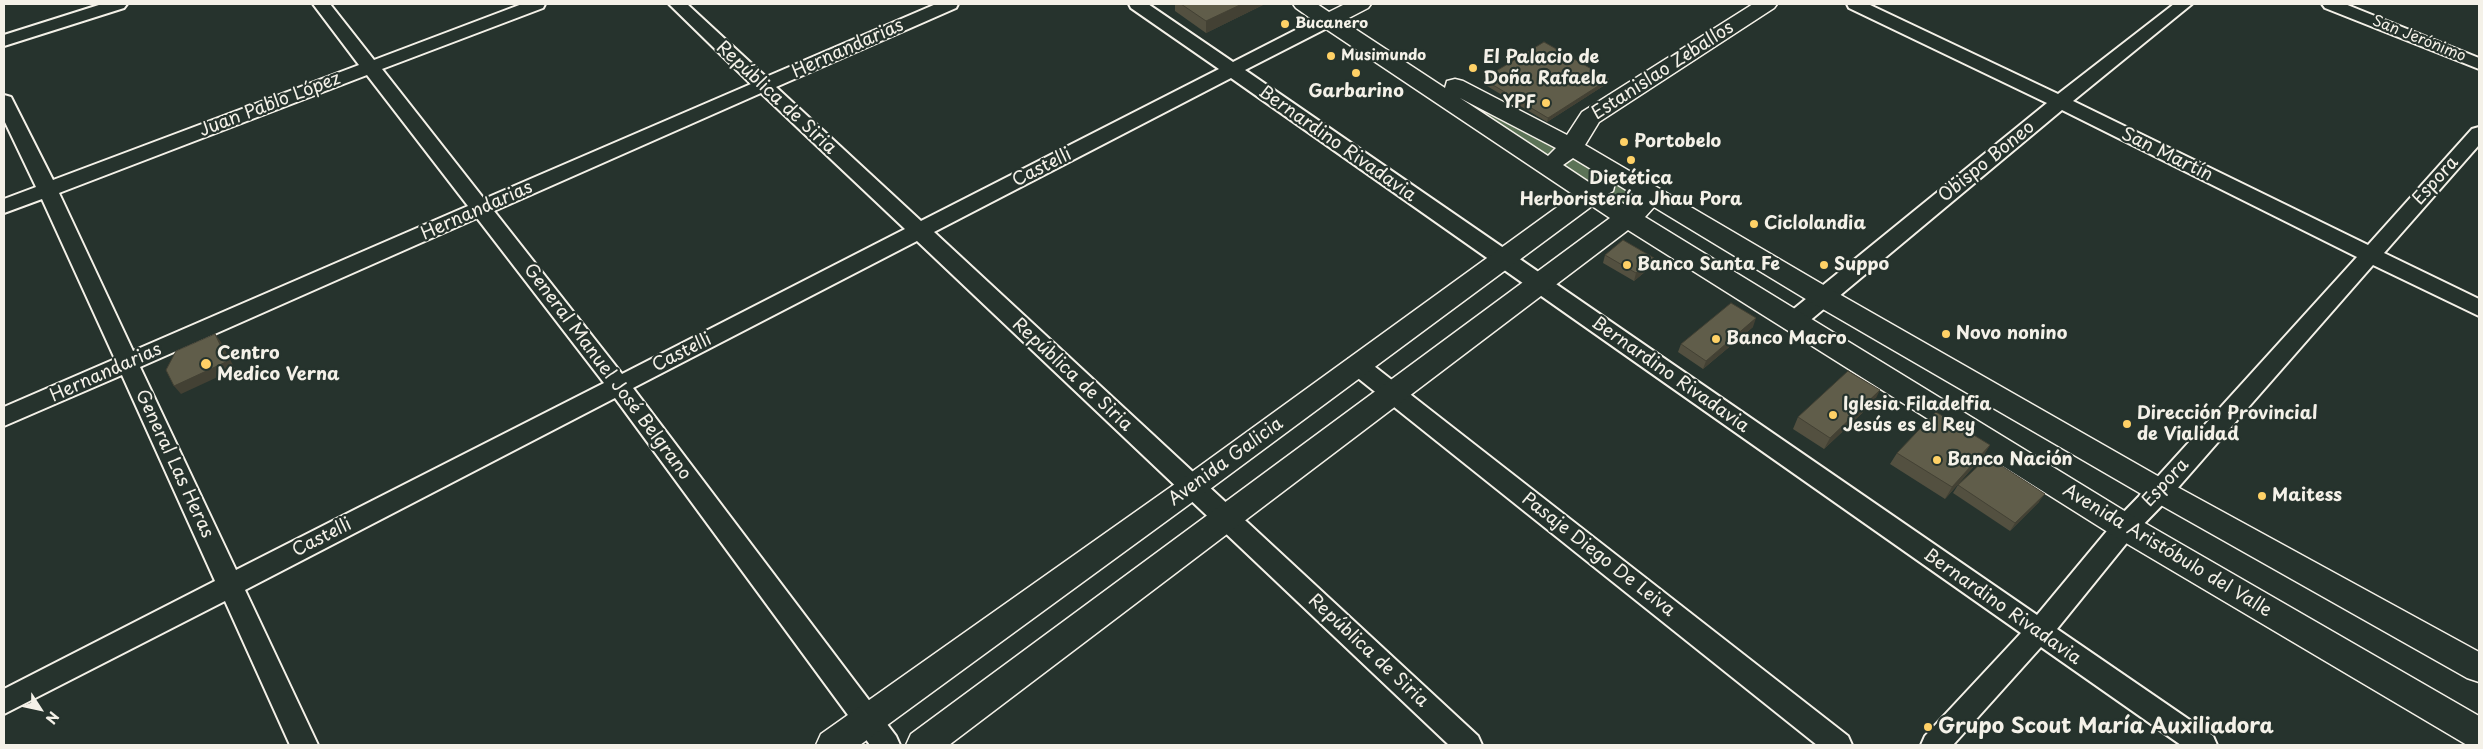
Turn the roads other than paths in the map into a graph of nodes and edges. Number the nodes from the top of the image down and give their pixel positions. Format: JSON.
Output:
{"nodes":[{"id":1,"x":118,"y":4,"type":"edge"},
{"id":2,"x":321,"y":4,"type":"edge"},
{"id":3,"x":537,"y":4,"type":"edge"},
{"id":4,"x":676,"y":4,"type":"edge"},
{"id":5,"x":950,"y":4,"type":"edge"},
{"id":6,"x":1137,"y":4,"type":"edge"},
{"id":7,"x":1303,"y":4,"type":"edge"},
{"id":8,"x":1767,"y":4,"type":"edge"},
{"id":9,"x":1854,"y":4,"type":"edge"},
{"id":10,"x":2184,"y":4,"type":"edge"},
{"id":11,"x":2331,"y":4,"type":"edge"},
{"id":12,"x":1340,"y":10,"type":"edge"},
{"id":13,"x":4,"y":41,"type":"edge"},
{"id":14,"x":2479,"y":64,"type":"edge"},
{"id":15,"x":369,"y":67,"type":"junction"},
{"id":16,"x":1231,"y":70,"type":"junction"},
{"id":17,"x":764,"y":86,"type":"junction"},
{"id":18,"x":4,"y":101,"type":"edge"},
{"id":19,"x":2060,"y":102,"type":"junction"},
{"id":20,"x":2479,"y":133,"type":"edge"},
{"id":21,"x":1572,"y":147,"type":"junction"},
{"id":22,"x":1544,"y":163,"type":"junction"},
{"id":23,"x":1617,"y":175,"type":"junction"},
{"id":24,"x":47,"y":189,"type":"junction"},
{"id":25,"x":1590,"y":194,"type":"junction"},
{"id":26,"x":1654,"y":198,"type":"junction"},
{"id":27,"x":4,"y":206,"type":"edge"},
{"id":28,"x":482,"y":208,"type":"junction"},
{"id":29,"x":1628,"y":218,"type":"junction"},
{"id":30,"x":918,"y":232,"type":"junction"},
{"id":31,"x":2370,"y":255,"type":"junction"},
{"id":32,"x":1502,"y":259,"type":"junction"},
{"id":33,"x":1539,"y":284,"type":"junction"},
{"id":34,"x":1823,"y":296,"type":"junction"},
{"id":35,"x":2479,"y":308,"type":"edge"},
{"id":36,"x":1793,"y":322,"type":"junction"},
{"id":37,"x":128,"y":364,"type":"junction"},
{"id":38,"x":1357,"y":365,"type":"junction"},
{"id":39,"x":619,"y":386,"type":"junction"},
{"id":40,"x":1393,"y":393,"type":"junction"},
{"id":41,"x":4,"y":417,"type":"edge"},
{"id":42,"x":1192,"y":487,"type":"junction"},
{"id":43,"x":2160,"y":491,"type":"junction"},
{"id":44,"x":1227,"y":520,"type":"junction"},
{"id":45,"x":2125,"y":527,"type":"junction"},
{"id":46,"x":231,"y":585,"type":"junction"},
{"id":47,"x":2038,"y":632,"type":"junction"},
{"id":48,"x":2479,"y":668,"type":"edge"},
{"id":49,"x":4,"y":702,"type":"edge"},
{"id":50,"x":876,"y":733,"type":"edge"},
{"id":51,"x":2479,"y":734,"type":"edge"},
{"id":52,"x":304,"y":745,"type":"edge"},
{"id":53,"x":832,"y":745,"type":"edge"},
{"id":54,"x":923,"y":745,"type":"edge"},
{"id":55,"x":1468,"y":745,"type":"edge"},
{"id":56,"x":1838,"y":745,"type":"edge"},
{"id":57,"x":1934,"y":745,"type":"edge"},
{"id":58,"x":2203,"y":745,"type":"edge"}],
"edges":[{"from":1,"to":13,"type":"street"},
{"from":2,"to":15,"type":"street","name":"General Manuel José Belgrano"},
{"from":3,"to":15,"type":"street","name":"Juan Pablo López"},
{"from":4,"to":17,"type":"street","name":"República de Siria"},
{"from":5,"to":17,"type":"street","name":"Hernandarias"},
{"from":6,"to":16,"type":"street","name":"Bernardino Rivadavia"},
{"from":7,"to":12,"type":"main road","name":"Avenida Aristóbulo del Valle"},
{"from":8,"to":21,"type":"main road","name":"Estanislao Zeballos"},
{"from":9,"to":19,"type":"street","name":"San Martín"},
{"from":10,"to":19,"type":"street","name":"Obispo Boneo"},
{"from":11,"to":14,"type":"street","name":"San Jerónimo"},
{"from":12,"to":16,"type":"street","name":"Castelli"},
{"from":12,"to":21,"type":"main road","name":"Avenida Aristóbulo del Valle"},
{"from":12,"to":22,"type":"main road","name":"Avenida Aristóbulo del Valle"},
{"from":15,"to":24,"type":"street","name":"Juan Pablo López"},
{"from":15,"to":28,"type":"street","name":"General Manuel José Belgrano"},
{"from":16,"to":30,"type":"street","name":"Castelli"},
{"from":16,"to":32,"type":"street","name":"Bernardino Rivadavia"},
{"from":17,"to":28,"type":"street","name":"Hernandarias"},
{"from":17,"to":30,"type":"street","name":"República de Siria"},
{"from":18,"to":24,"type":"street","name":"General Las Heras"},
{"from":19,"to":31,"type":"street","name":"San Martín"},
{"from":19,"to":34,"type":"street","name":"Obispo Boneo"},
{"from":20,"to":31,"type":"street","name":"Espora"},
{"from":21,"to":22,"type":"main road","name":"Estanislao Zeballos"},
{"from":21,"to":23,"type":"main road","name":"Avenida Aristóbulo del Valle"},
{"from":22,"to":25,"type":"main road","name":"Avenida Aristóbulo del Valle"},
{"from":23,"to":25,"type":"main road","name":"Avenida Galicia"},
{"from":23,"to":26,"type":"main road","name":"Avenida Aristóbulo del Valle"},
{"from":24,"to":27,"type":"street","name":"Juan Pablo López"},
{"from":24,"to":37,"type":"street","name":"General Las Heras"},
{"from":25,"to":29,"type":"main road","name":"Avenida Aristóbulo del Valle"},
{"from":25,"to":32,"type":"main road","name":"Avenida Galicia"},
{"from":26,"to":29,"type":"main road"},
{"from":26,"to":34,"type":"main road","name":"Avenida Aristóbulo del Valle"},
{"from":28,"to":37,"type":"street","name":"Hernandarias"},
{"from":28,"to":39,"type":"street","name":"General Manuel José Belgrano"},
{"from":29,"to":33,"type":"main road"},
{"from":29,"to":36,"type":"main road","name":"Avenida Aristóbulo del Valle"},
{"from":30,"to":39,"type":"street","name":"Castelli"},
{"from":30,"to":42,"type":"street","name":"República de Siria"},
{"from":31,"to":35,"type":"street","name":"San Martín"},
{"from":31,"to":43,"type":"street","name":"Espora"},
{"from":32,"to":33,"type":"street","name":"Bernardino Rivadavia"},
{"from":32,"to":38,"type":"main road","name":"Avenida Galicia"},
{"from":33,"to":40,"type":"main road"},
{"from":33,"to":47,"type":"street","name":"Bernardino Rivadavia"},
{"from":34,"to":36,"type":"street","name":"Obispo Boneo"},
{"from":34,"to":43,"type":"main road","name":"Avenida Aristóbulo del Valle"},
{"from":36,"to":45,"type":"main road","name":"Avenida Aristóbulo del Valle"},
{"from":37,"to":41,"type":"street","name":"Hernandarias"},
{"from":37,"to":46,"type":"street","name":"General Las Heras"},
{"from":38,"to":40,"type":"street","name":"Pasaje Diego De Leiva"},
{"from":38,"to":42,"type":"main road","name":"Avenida Galicia"},
{"from":39,"to":46,"type":"street","name":"Castelli"},
{"from":39,"to":50,"type":"street","name":"General Manuel José Belgrano"},
{"from":40,"to":44,"type":"main road"},
{"from":40,"to":56,"type":"street","name":"Pasaje Diego De Leiva"},
{"from":42,"to":44,"type":"street","name":"República de Siria"},
{"from":42,"to":50,"type":"main road","name":"Avenida Galicia"},
{"from":43,"to":45,"type":"street","name":"Espora"},
{"from":43,"to":48,"type":"main road","name":"Avenida Aristóbulo del Valle"},
{"from":44,"to":54,"type":"main road"},
{"from":44,"to":55,"type":"street","name":"República de Siria"},
{"from":45,"to":47,"type":"street","name":"Espora"},
{"from":45,"to":51,"type":"main road","name":"Avenida Aristóbulo del Valle"},
{"from":46,"to":49,"type":"street","name":"Castelli"},
{"from":46,"to":52,"type":"street","name":"General Las Heras"},
{"from":47,"to":57,"type":"street","name":"Espora"},
{"from":47,"to":58,"type":"street","name":"Bernardino Rivadavia"},
{"from":50,"to":53,"type":"main road","name":"Avenida Galicia"}]}
